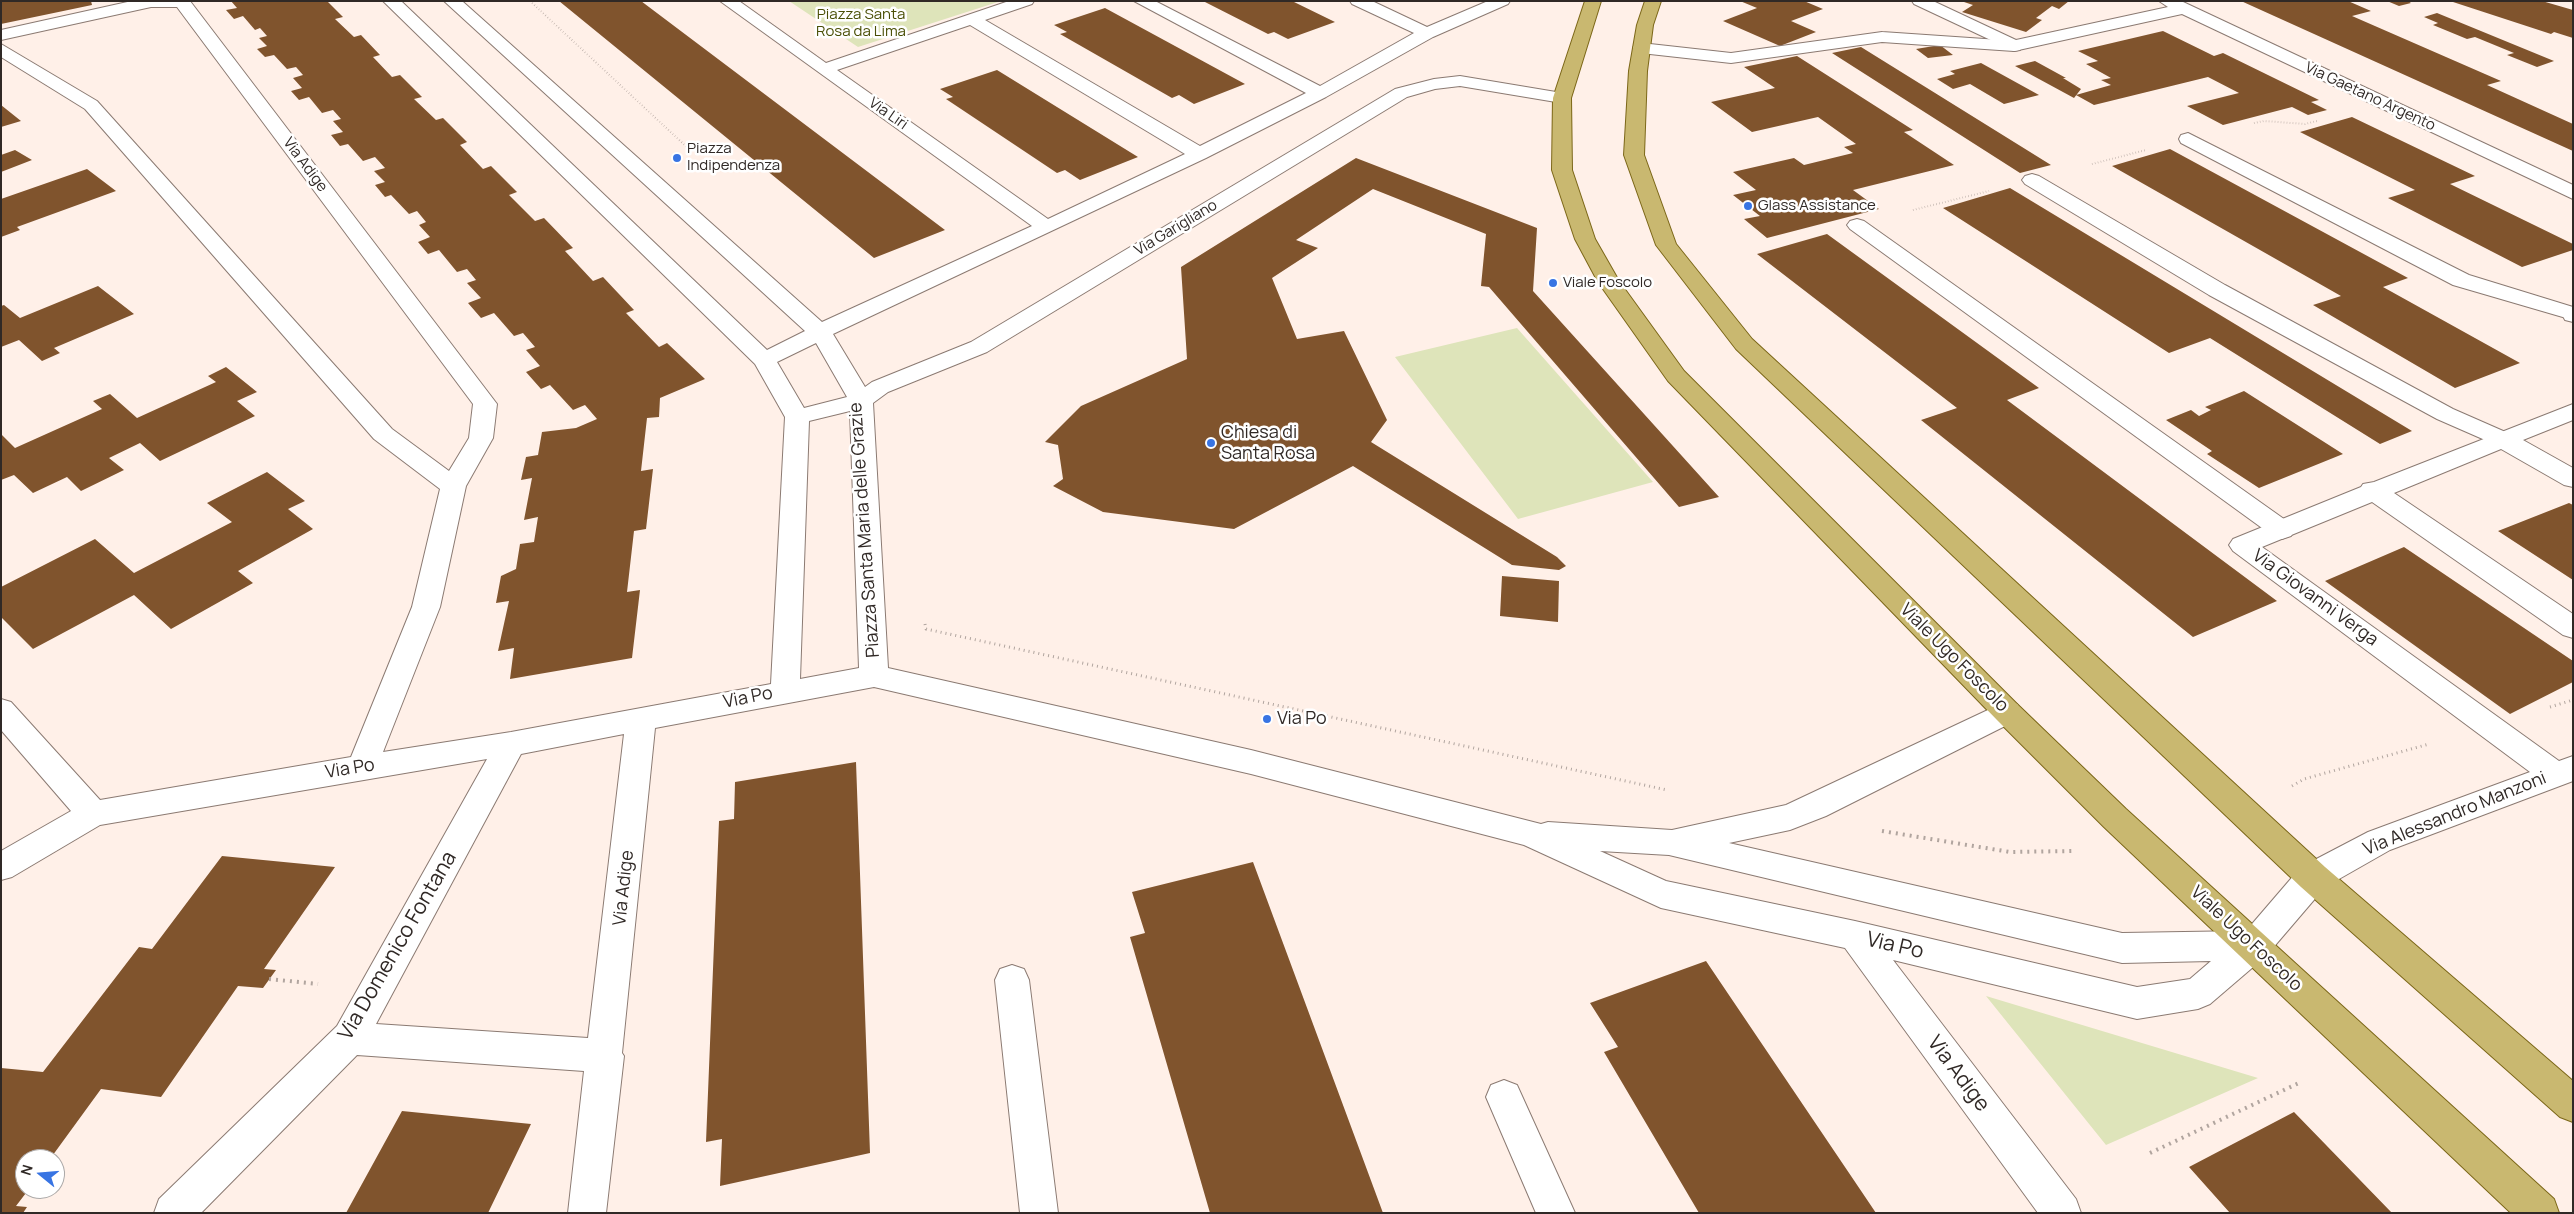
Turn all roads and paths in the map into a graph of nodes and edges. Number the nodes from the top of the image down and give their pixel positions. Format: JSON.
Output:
{"nodes":[{"id":1,"x":391,"y":1,"type":"edge"},
{"id":2,"x":452,"y":1,"type":"edge"},
{"id":3,"x":728,"y":1,"type":"edge"},
{"id":4,"x":1026,"y":1,"type":"edge"},
{"id":5,"x":1142,"y":1,"type":"edge"},
{"id":6,"x":1358,"y":1,"type":"edge"},
{"id":7,"x":1502,"y":1,"type":"edge"},
{"id":8,"x":1593,"y":1,"type":"edge"},
{"id":9,"x":1653,"y":1,"type":"edge"},
{"id":10,"x":1920,"y":1,"type":"edge"},
{"id":11,"x":2175,"y":5,"type":"edge"},
{"id":12,"x":972,"y":20,"type":"junction"},
{"id":13,"x":1427,"y":33,"type":"junction"},
{"id":14,"x":1,"y":35,"type":"edge"},
{"id":15,"x":2014,"y":46,"type":"junction"},
{"id":16,"x":1641,"y":48,"type":"junction"},
{"id":17,"x":1,"y":49,"type":"edge"},
{"id":18,"x":824,"y":69,"type":"junction"},
{"id":19,"x":1320,"y":93,"type":"junction"},
{"id":20,"x":1562,"y":98,"type":"junction"},
{"id":21,"x":2323,"y":119,"type":"dead end"},
{"id":22,"x":2188,"y":138,"type":"junction"},
{"id":23,"x":1199,"y":154,"type":"junction"},
{"id":24,"x":2032,"y":180,"type":"junction"},
{"id":25,"x":2573,"y":193,"type":"edge"},
{"id":26,"x":1856,"y":225,"type":"joint"},
{"id":27,"x":1047,"y":227,"type":"junction"},
{"id":28,"x":2572,"y":315,"type":"edge"},
{"id":29,"x":821,"y":333,"type":"junction"},
{"id":30,"x":764,"y":360,"type":"junction"},
{"id":31,"x":861,"y":400,"type":"junction"},
{"id":32,"x":2573,"y":411,"type":"edge"},
{"id":33,"x":797,"y":417,"type":"junction"},
{"id":34,"x":2502,"y":439,"type":"junction"},
{"id":35,"x":2573,"y":479,"type":"edge"},
{"id":36,"x":452,"y":486,"type":"junction"},
{"id":37,"x":2372,"y":490,"type":"junction"},
{"id":38,"x":2282,"y":530,"type":"junction"},
{"id":39,"x":925,"y":620,"type":"dead end"},
{"id":40,"x":2573,"y":628,"type":"edge"},
{"id":41,"x":874,"y":676,"type":"junction"},
{"id":42,"x":785,"y":691,"type":"junction"},
{"id":43,"x":1,"y":710,"type":"edge"},
{"id":44,"x":2007,"y":712,"type":"junction"},
{"id":45,"x":641,"y":719,"type":"junction"},
{"id":46,"x":512,"y":744,"type":"junction"},
{"id":47,"x":362,"y":766,"type":"junction"},
{"id":48,"x":2564,"y":771,"type":"edge"},
{"id":49,"x":1674,"y":791,"type":"dead end"},
{"id":50,"x":94,"y":814,"type":"junction"},
{"id":51,"x":1876,"y":830,"type":"dead end"},
{"id":52,"x":1532,"y":834,"type":"junction"},
{"id":53,"x":1669,"y":842,"type":"junction"},
{"id":54,"x":2010,"y":852,"type":"dead end"},
{"id":55,"x":1,"y":867,"type":"edge"},
{"id":56,"x":2313,"y":877,"type":"junction"},
{"id":57,"x":1855,"y":936,"type":"junction"},
{"id":58,"x":2254,"y":946,"type":"junction"},
{"id":59,"x":269,"y":980,"type":"dead end"},
{"id":60,"x":1012,"y":980,"type":"dead end"},
{"id":61,"x":326,"y":985,"type":"dead end"},
{"id":62,"x":350,"y":1038,"type":"junction"},
{"id":63,"x":606,"y":1056,"type":"junction"},
{"id":64,"x":2301,"y":1082,"type":"dead end"},
{"id":65,"x":1504,"y":1098,"type":"dead end"},
{"id":66,"x":2573,"y":1105,"type":"edge"},
{"id":67,"x":2150,"y":1153,"type":"dead end"},
{"id":68,"x":174,"y":1213,"type":"edge"},
{"id":69,"x":587,"y":1213,"type":"edge"},
{"id":70,"x":1040,"y":1213,"type":"edge"},
{"id":71,"x":1556,"y":1213,"type":"edge"},
{"id":72,"x":2062,"y":1213,"type":"edge"},
{"id":73,"x":2540,"y":1213,"type":"edge"}],
"edges":[{"from":1,"to":30,"type":"street"},
{"from":2,"to":29,"type":"street"},
{"from":3,"to":18,"type":"street","name":"Via Liri"},
{"from":4,"to":12,"type":"street"},
{"from":5,"to":19,"type":"street"},
{"from":6,"to":13,"type":"street"},
{"from":7,"to":13,"type":"street"},
{"from":8,"to":20,"type":"main road","name":"Viale Ugo Foscolo"},
{"from":9,"to":16,"type":"main road"},
{"from":10,"to":15,"type":"street"},
{"from":11,"to":15,"type":"street"},
{"from":11,"to":25,"type":"street","name":"Via Gaetano Argento"},
{"from":12,"to":18,"type":"street"},
{"from":12,"to":23,"type":"street"},
{"from":13,"to":19,"type":"street"},
{"from":14,"to":36,"type":"street","name":"Via Adige"},
{"from":15,"to":16,"type":"street"},
{"from":16,"to":56,"type":"main road"},
{"from":17,"to":36,"type":"street"},
{"from":18,"to":27,"type":"street","name":"Via Liri"},
{"from":19,"to":23,"type":"street"},
{"from":20,"to":31,"type":"street","name":"Via Garigliano"},
{"from":20,"to":44,"type":"main road","name":"Viale Ugo Foscolo"},
{"from":21,"to":22,"type":"path"},
{"from":22,"to":24,"type":"path"},
{"from":22,"to":28,"type":"street"},
{"from":23,"to":27,"type":"street"},
{"from":24,"to":26,"type":"path"},
{"from":24,"to":34,"type":"street"},
{"from":26,"to":38,"type":"street"},
{"from":27,"to":29,"type":"street"},
{"from":29,"to":30,"type":"street"},
{"from":29,"to":31,"type":"street","name":"Piazza Santa Maria delle Grazie"},
{"from":30,"to":33,"type":"street"},
{"from":31,"to":33,"type":"street","name":"Via Garigliano"},
{"from":31,"to":41,"type":"street","name":"Piazza Santa Maria delle Grazie"},
{"from":32,"to":34,"type":"street","name":"Via Giovanni Verga"},
{"from":33,"to":42,"type":"street"},
{"from":34,"to":35,"type":"street"},
{"from":34,"to":37,"type":"street","name":"Via Giovanni Verga"},
{"from":36,"to":47,"type":"street","name":"Via Adige"},
{"from":37,"to":38,"type":"street","name":"Via Giovanni Verga"},
{"from":37,"to":40,"type":"street"},
{"from":38,"to":48,"type":"street","name":"Via Giovanni Verga"},
{"from":39,"to":49,"type":"path"},
{"from":41,"to":42,"type":"street","name":"Via Po"},
{"from":41,"to":52,"type":"street","name":"Via Po"},
{"from":42,"to":45,"type":"street","name":"Via Po"},
{"from":43,"to":50,"type":"street"},
{"from":44,"to":53,"type":"street","name":"Via Po"},
{"from":44,"to":58,"type":"main road","name":"Viale Ugo Foscolo"},
{"from":45,"to":46,"type":"street","name":"Via Po"},
{"from":45,"to":63,"type":"street","name":"Via Adige"},
{"from":46,"to":47,"type":"street","name":"Via Po"},
{"from":46,"to":62,"type":"street","name":"Via Domenico Fontana"},
{"from":47,"to":50,"type":"street","name":"Via Po"},
{"from":48,"to":56,"type":"street","name":"Via Alessandro Manzoni"},
{"from":50,"to":55,"type":"street","name":"Via Po"},
{"from":51,"to":54,"type":"path"},
{"from":52,"to":53,"type":"street","name":"Via Po"},
{"from":52,"to":57,"type":"street","name":"Via Po"},
{"from":53,"to":58,"type":"street","name":"Via Po"},
{"from":56,"to":58,"type":"street","name":"Via Po"},
{"from":56,"to":66,"type":"main road"},
{"from":57,"to":58,"type":"street","name":"Via Po"},
{"from":57,"to":72,"type":"street","name":"Via Adige"},
{"from":58,"to":73,"type":"main road","name":"Viale Ugo Foscolo"},
{"from":59,"to":61,"type":"path"},
{"from":60,"to":70,"type":"street"},
{"from":62,"to":63,"type":"street"},
{"from":62,"to":68,"type":"street","name":"Via Domenico Fontana"},
{"from":63,"to":69,"type":"street","name":"Via Adige"},
{"from":64,"to":67,"type":"path"},
{"from":65,"to":71,"type":"street"}]}
